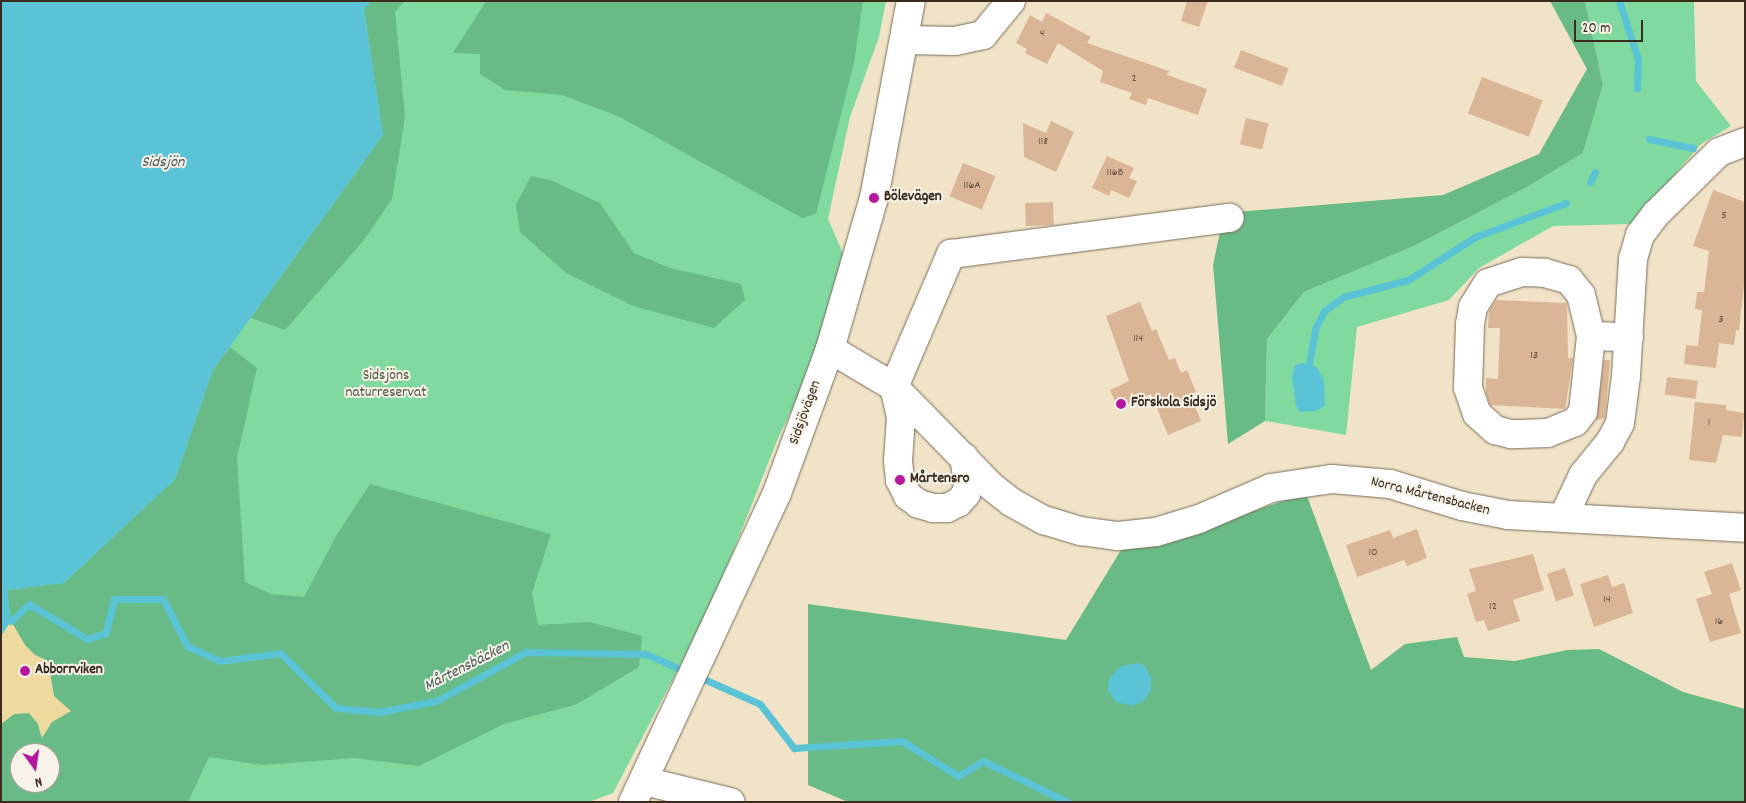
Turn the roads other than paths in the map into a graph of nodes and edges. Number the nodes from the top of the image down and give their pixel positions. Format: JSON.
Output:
{"nodes":[{"id":1,"x":911,"y":1,"type":"edge"},
{"id":2,"x":1012,"y":1,"type":"edge"},
{"id":3,"x":905,"y":40,"type":"junction"},
{"id":4,"x":1745,"y":142,"type":"edge"},
{"id":5,"x":1230,"y":218,"type":"dead end"},
{"id":6,"x":1591,"y":336,"type":"junction"},
{"id":7,"x":1629,"y":337,"type":"junction"},
{"id":8,"x":830,"y":349,"type":"junction"},
{"id":9,"x":894,"y":387,"type":"junction"},
{"id":10,"x":964,"y":457,"type":"junction"},
{"id":11,"x":1562,"y":518,"type":"junction"},
{"id":12,"x":1745,"y":528,"type":"edge"},
{"id":13,"x":638,"y":791,"type":"edge"},
{"id":14,"x":730,"y":802,"type":"edge"}],
"edges":[{"from":1,"to":3,"type":"street","name":"Sidsjövägen"},
{"from":2,"to":3,"type":"street"},
{"from":3,"to":8,"type":"street","name":"Sidsjövägen"},
{"from":4,"to":7,"type":"street"},
{"from":5,"to":9,"type":"street"},
{"from":6,"to":6,"type":"street"},
{"from":6,"to":7,"type":"street"},
{"from":7,"to":11,"type":"street"},
{"from":8,"to":9,"type":"street","name":"Norra Mårtensbacken"},
{"from":8,"to":13,"type":"street","name":"Sidsjövägen"},
{"from":9,"to":10,"type":"street","name":"Norra Mårtensbacken"},
{"from":9,"to":10,"type":"street"},
{"from":10,"to":11,"type":"street","name":"Norra Mårtensbacken"},
{"from":11,"to":12,"type":"street","name":"Norra Mårtensbacken"},
{"from":13,"to":14,"type":"street"}]}
